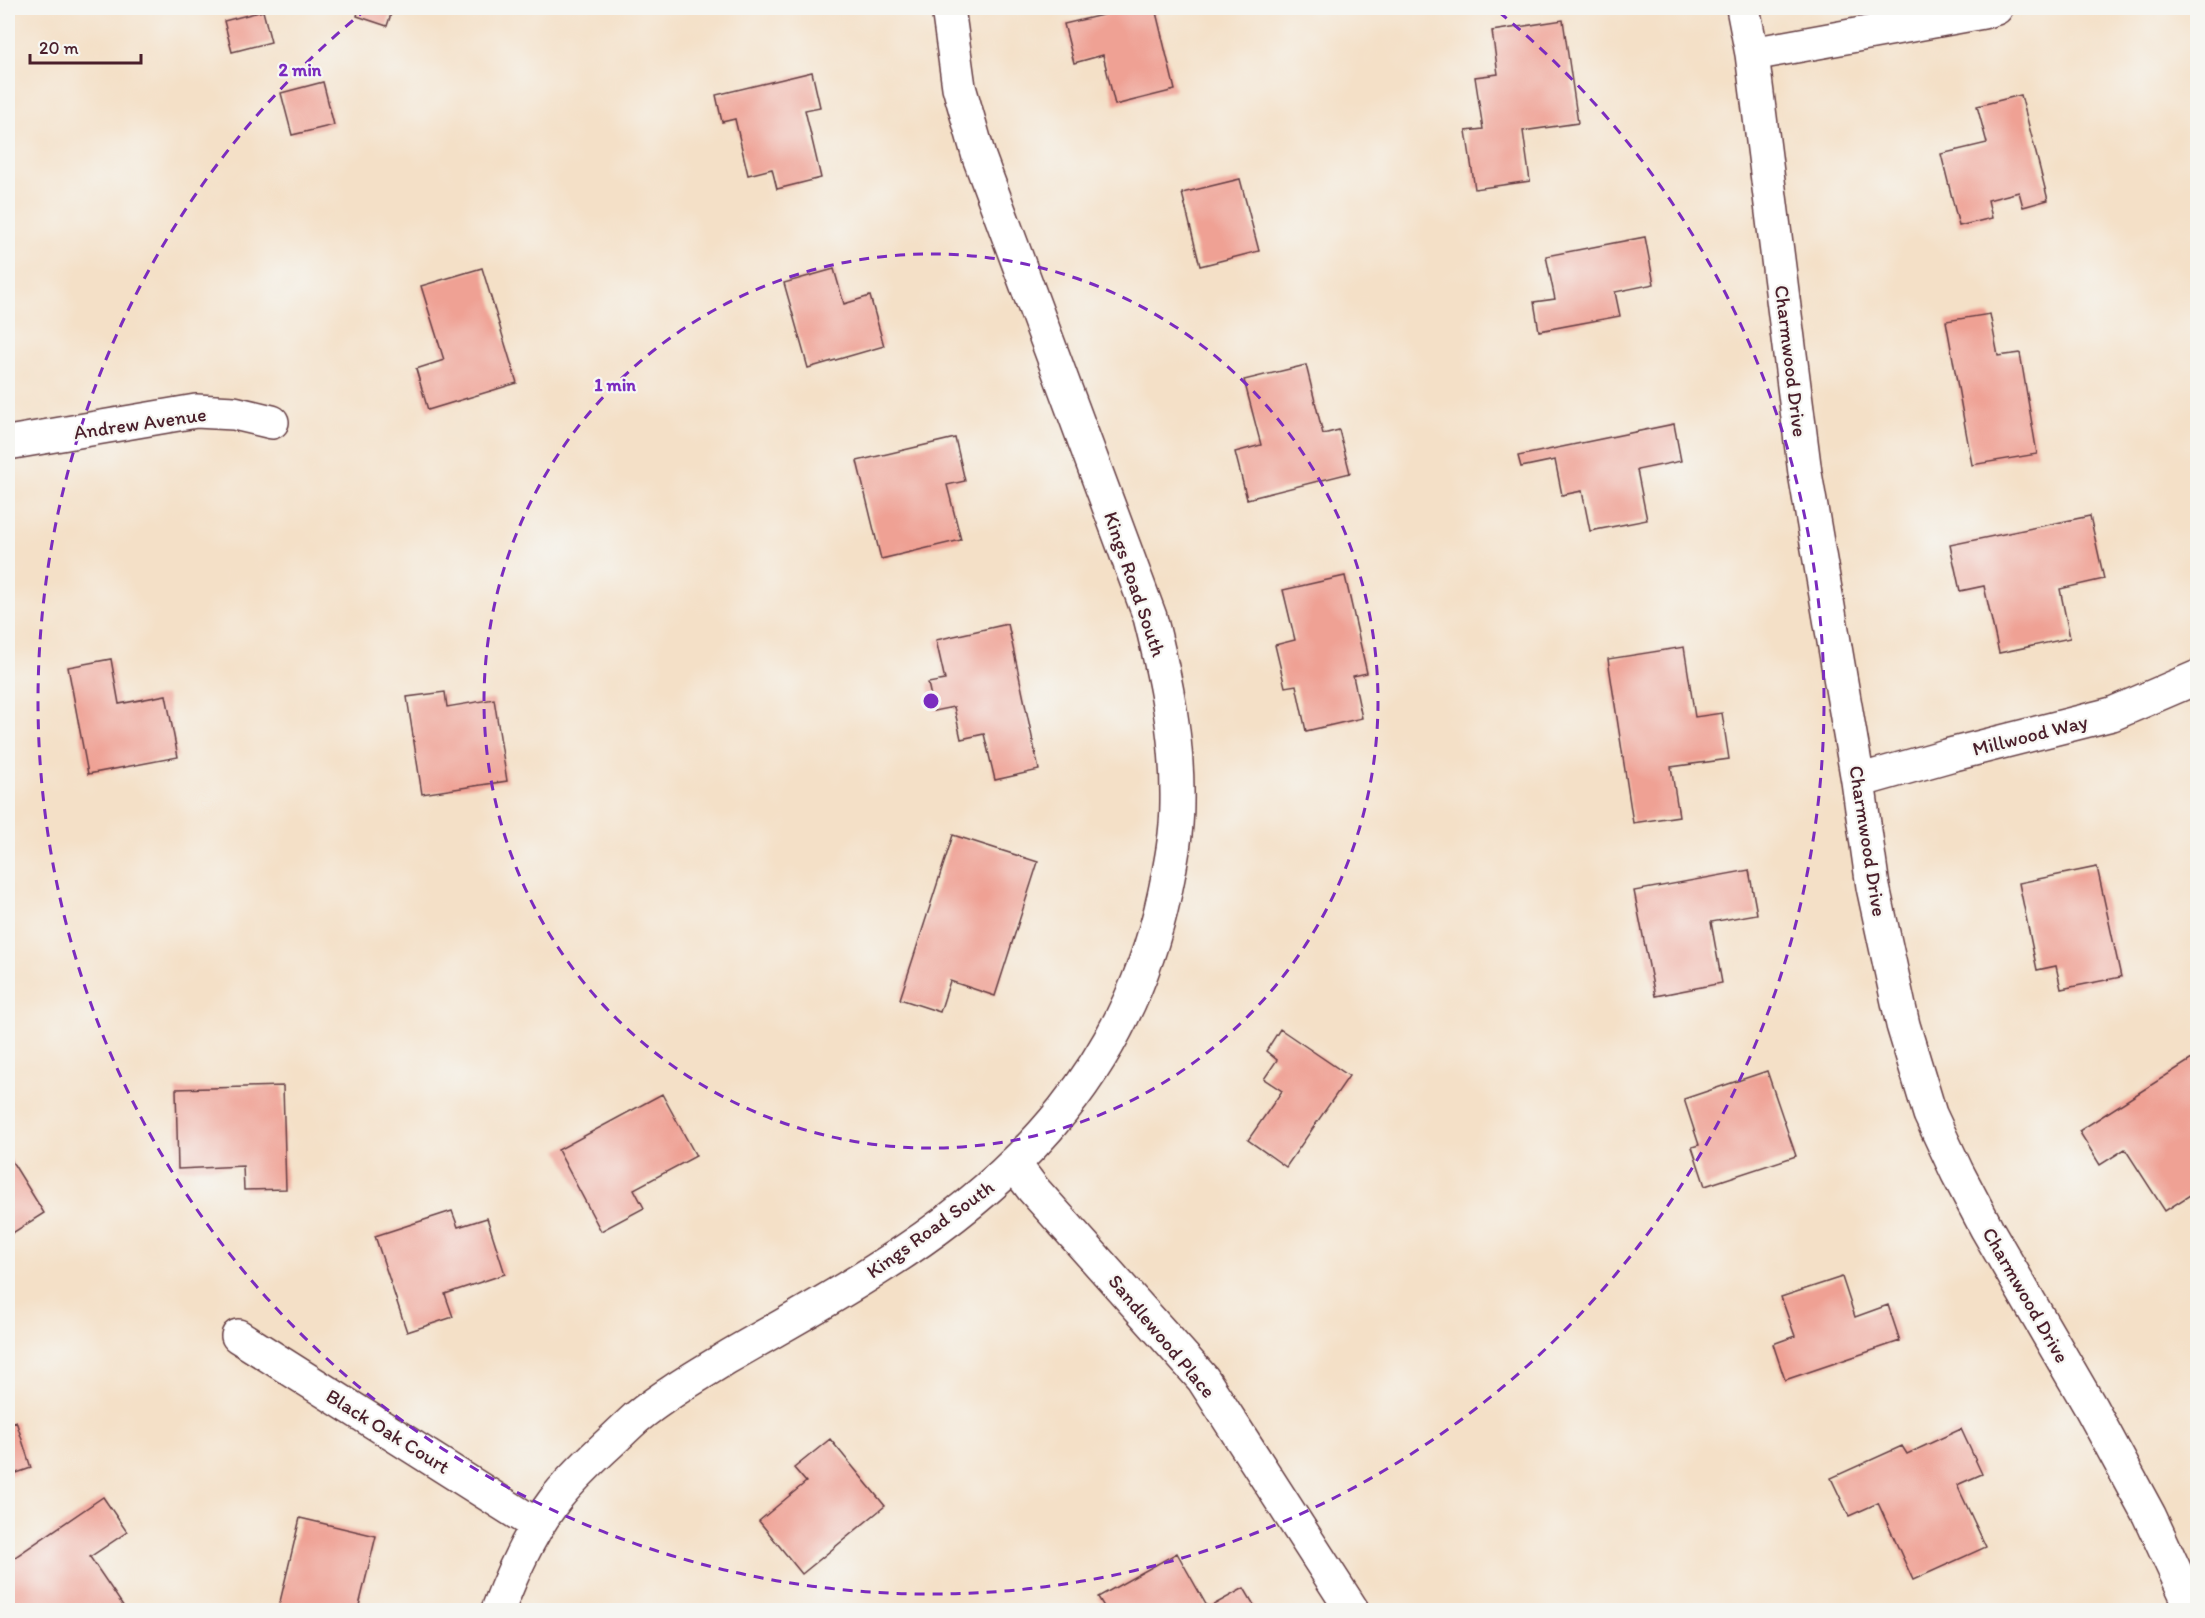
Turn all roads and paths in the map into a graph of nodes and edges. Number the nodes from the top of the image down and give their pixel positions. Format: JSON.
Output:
{"nodes":[{"id":1,"x":948,"y":8,"type":"edge"},
{"id":2,"x":1743,"y":8,"type":"edge"},
{"id":3,"x":1996,"y":8,"type":"edge"},
{"id":4,"x":1752,"y":54,"type":"junction"},
{"id":5,"x":272,"y":422,"type":"dead end"},
{"id":6,"x":8,"y":443,"type":"edge"},
{"id":7,"x":2198,"y":677,"type":"edge"},
{"id":8,"x":1858,"y":781,"type":"junction"},
{"id":9,"x":1014,"y":1164,"type":"junction"},
{"id":10,"x":238,"y":1336,"type":"dead end"},
{"id":11,"x":538,"y":1526,"type":"junction"},
{"id":12,"x":2194,"y":1607,"type":"edge"},
{"id":13,"x":498,"y":1611,"type":"edge"},
{"id":14,"x":1352,"y":1611,"type":"edge"}],
"edges":[{"from":1,"to":9,"type":"street","name":"Kings Road South"},
{"from":2,"to":4,"type":"street","name":"Charmwood Drive"},
{"from":3,"to":4,"type":"street"},
{"from":4,"to":8,"type":"street","name":"Charmwood Drive"},
{"from":5,"to":6,"type":"street","name":"Andrew Avenue"},
{"from":7,"to":8,"type":"street","name":"Millwood Way"},
{"from":8,"to":12,"type":"street","name":"Charmwood Drive"},
{"from":9,"to":11,"type":"street","name":"Kings Road South"},
{"from":9,"to":14,"type":"street","name":"Sandlewood Place"},
{"from":10,"to":11,"type":"street","name":"Black Oak Court"},
{"from":11,"to":13,"type":"street","name":"Kings Road South"}]}
